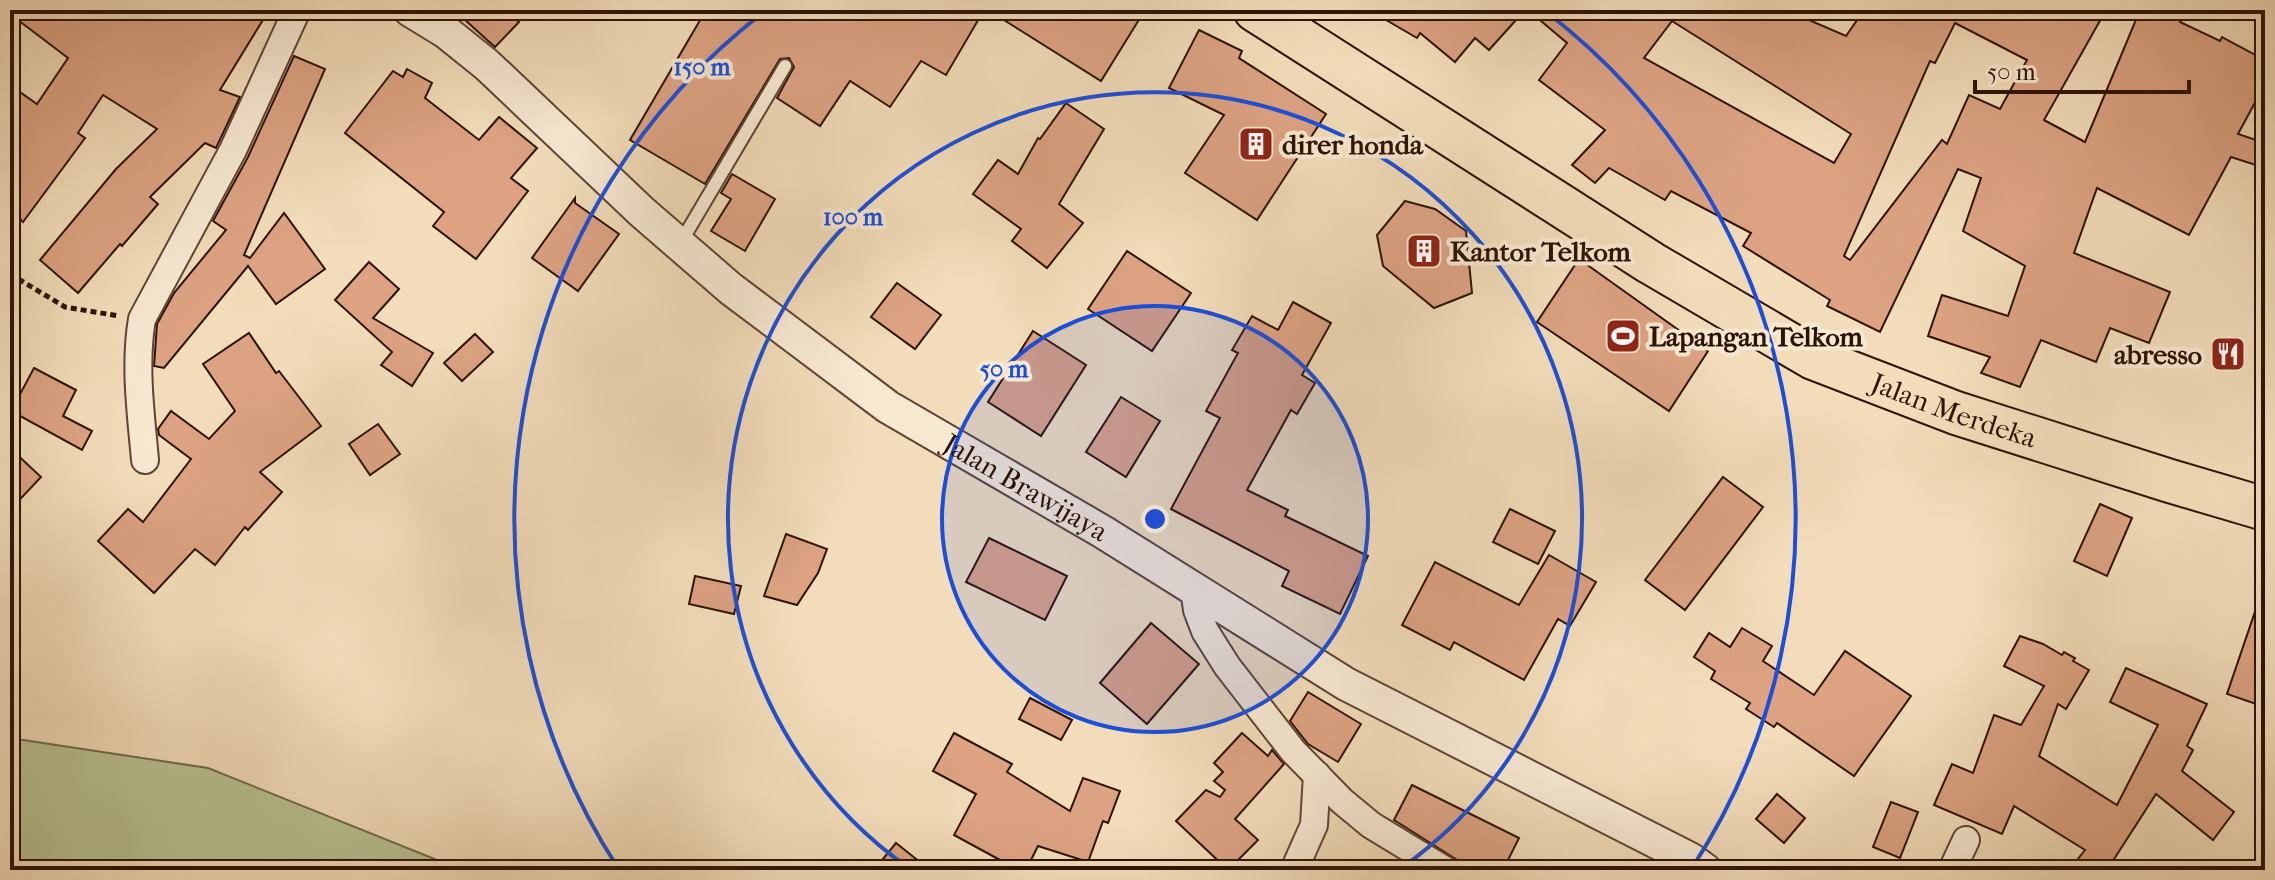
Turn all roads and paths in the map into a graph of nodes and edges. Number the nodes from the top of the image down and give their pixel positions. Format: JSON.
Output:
{"nodes":[{"id":1,"x":297,"y":10,"type":"edge"},
{"id":2,"x":410,"y":10,"type":"edge"},
{"id":3,"x":1255,"y":10,"type":"edge"},
{"id":4,"x":785,"y":66,"type":"dead end"},
{"id":5,"x":680,"y":245,"type":"junction"},
{"id":6,"x":10,"y":274,"type":"edge"},
{"id":7,"x":142,"y":319,"type":"junction"},
{"id":8,"x":145,"y":460,"type":"dead end"},
{"id":9,"x":2265,"y":509,"type":"edge"},
{"id":10,"x":1194,"y":588,"type":"junction"},
{"id":11,"x":1317,"y":775,"type":"junction"},
{"id":12,"x":1966,"y":840,"type":"dead end"},
{"id":13,"x":1294,"y":870,"type":"edge"},
{"id":14,"x":1445,"y":870,"type":"edge"},
{"id":15,"x":1705,"y":870,"type":"edge"},
{"id":16,"x":1952,"y":870,"type":"edge"}],
"edges":[{"from":1,"to":7,"type":"street"},
{"from":2,"to":5,"type":"street","name":"Jalan Brawijaya"},
{"from":3,"to":9,"type":"highway","name":"Jalan Merdeka"},
{"from":4,"to":5,"type":"lane"},
{"from":5,"to":10,"type":"street","name":"Jalan Brawijaya"},
{"from":6,"to":7,"type":"path"},
{"from":7,"to":8,"type":"street"},
{"from":10,"to":11,"type":"street"},
{"from":10,"to":15,"type":"street","name":"Jalan Brawijaya"},
{"from":11,"to":13,"type":"street"},
{"from":11,"to":14,"type":"street"},
{"from":12,"to":16,"type":"street"}]}
